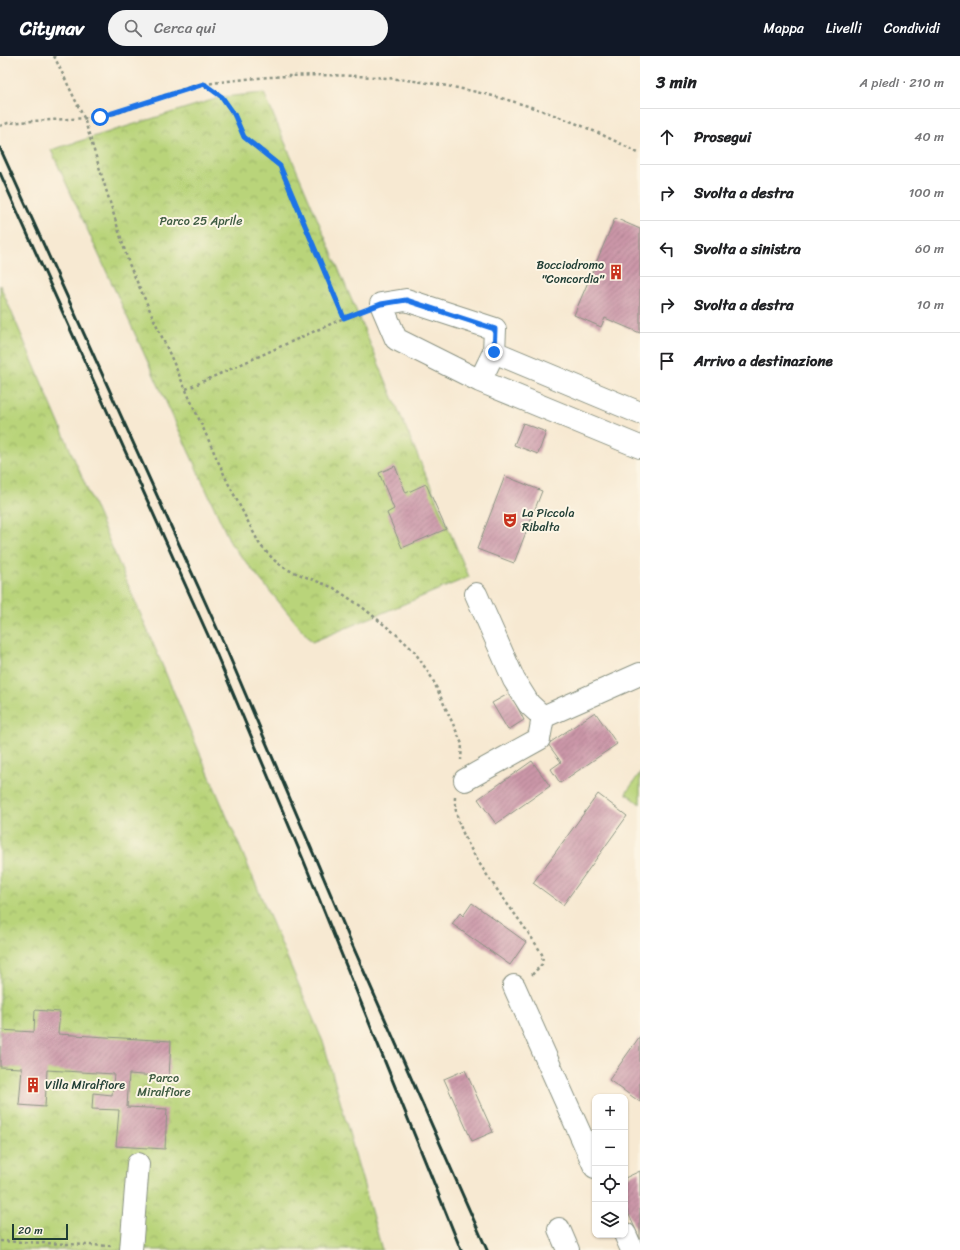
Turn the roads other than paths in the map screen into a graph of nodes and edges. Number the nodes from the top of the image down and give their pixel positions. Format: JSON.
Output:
{"nodes":[{"id":1,"x":494,"y":352,"type":"junction"},
{"id":2,"x":480,"y":381,"type":"junction"},
{"id":3,"x":640,"y":413,"type":"edge"},
{"id":4,"x":640,"y":447,"type":"edge"},
{"id":5,"x":476,"y":594,"type":"dead end"},
{"id":6,"x":640,"y":674,"type":"edge"},
{"id":7,"x":543,"y":717,"type":"junction"},
{"id":8,"x":460,"y":779,"type":"road end"},
{"id":9,"x":514,"y":986,"type":"dead end"},
{"id":10,"x":138,"y":1164,"type":"dead end"},
{"id":11,"x":595,"y":1166,"type":"edge"},
{"id":12,"x":559,"y":1229,"type":"dead end"},
{"id":13,"x":627,"y":1238,"type":"edge"},
{"id":14,"x":131,"y":1249,"type":"edge"},
{"id":15,"x":568,"y":1250,"type":"edge"},
{"id":16,"x":632,"y":1250,"type":"edge"}],
"edges":[{"from":1,"to":2,"type":"street"},
{"from":1,"to":2,"type":"street"},
{"from":1,"to":3,"type":"street"},
{"from":2,"to":4,"type":"street"},
{"from":5,"to":7,"type":"street"},
{"from":6,"to":7,"type":"street"},
{"from":7,"to":8,"type":"street"},
{"from":9,"to":11,"type":"street"},
{"from":10,"to":14,"type":"street"},
{"from":12,"to":15,"type":"street"},
{"from":13,"to":16,"type":"street"}]}
